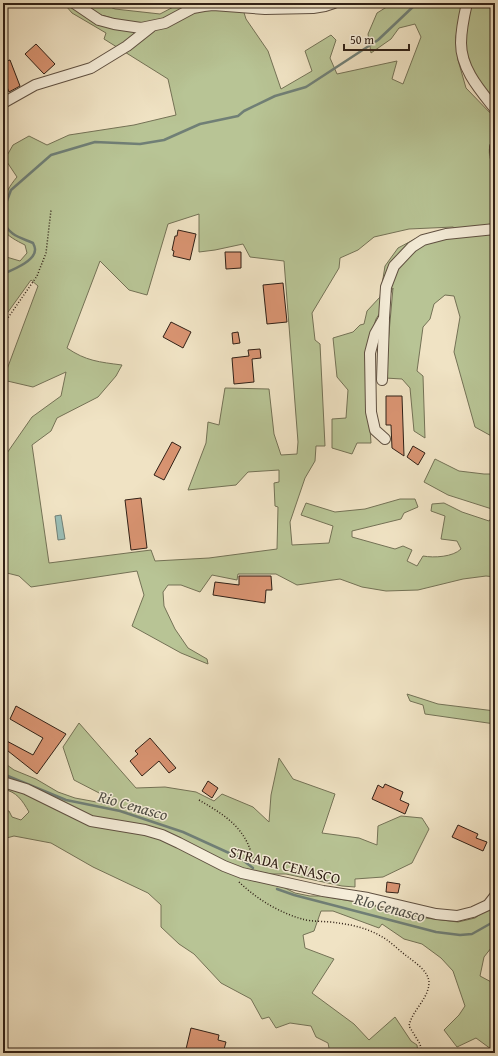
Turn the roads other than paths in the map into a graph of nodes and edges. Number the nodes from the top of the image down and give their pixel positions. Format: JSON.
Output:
{"nodes":[{"id":1,"x":74,"y":3,"type":"edge"},
{"id":2,"x":334,"y":3,"type":"edge"},
{"id":3,"x":467,"y":3,"type":"edge"},
{"id":4,"x":151,"y":27,"type":"junction"},
{"id":5,"x":3,"y":103,"type":"edge"},
{"id":6,"x":495,"y":109,"type":"edge"},
{"id":7,"x":495,"y":147,"type":"edge"},
{"id":8,"x":495,"y":151,"type":"edge"},
{"id":9,"x":495,"y":229,"type":"edge"},
{"id":10,"x":384,"y":318,"type":"junction"},
{"id":11,"x":382,"y":380,"type":"dead end"},
{"id":12,"x":385,"y":439,"type":"dead end"},
{"id":13,"x":3,"y":782,"type":"edge"},
{"id":14,"x":495,"y":896,"type":"edge"}],
"edges":[{"from":1,"to":4,"type":"street"},
{"from":2,"to":4,"type":"street"},
{"from":3,"to":6,"type":"street"},
{"from":4,"to":5,"type":"street"},
{"from":7,"to":8,"type":"street"},
{"from":9,"to":10,"type":"street"},
{"from":10,"to":11,"type":"street"},
{"from":10,"to":12,"type":"street"},
{"from":13,"to":14,"type":"street","name":"STRADA CENASCO"}]}
